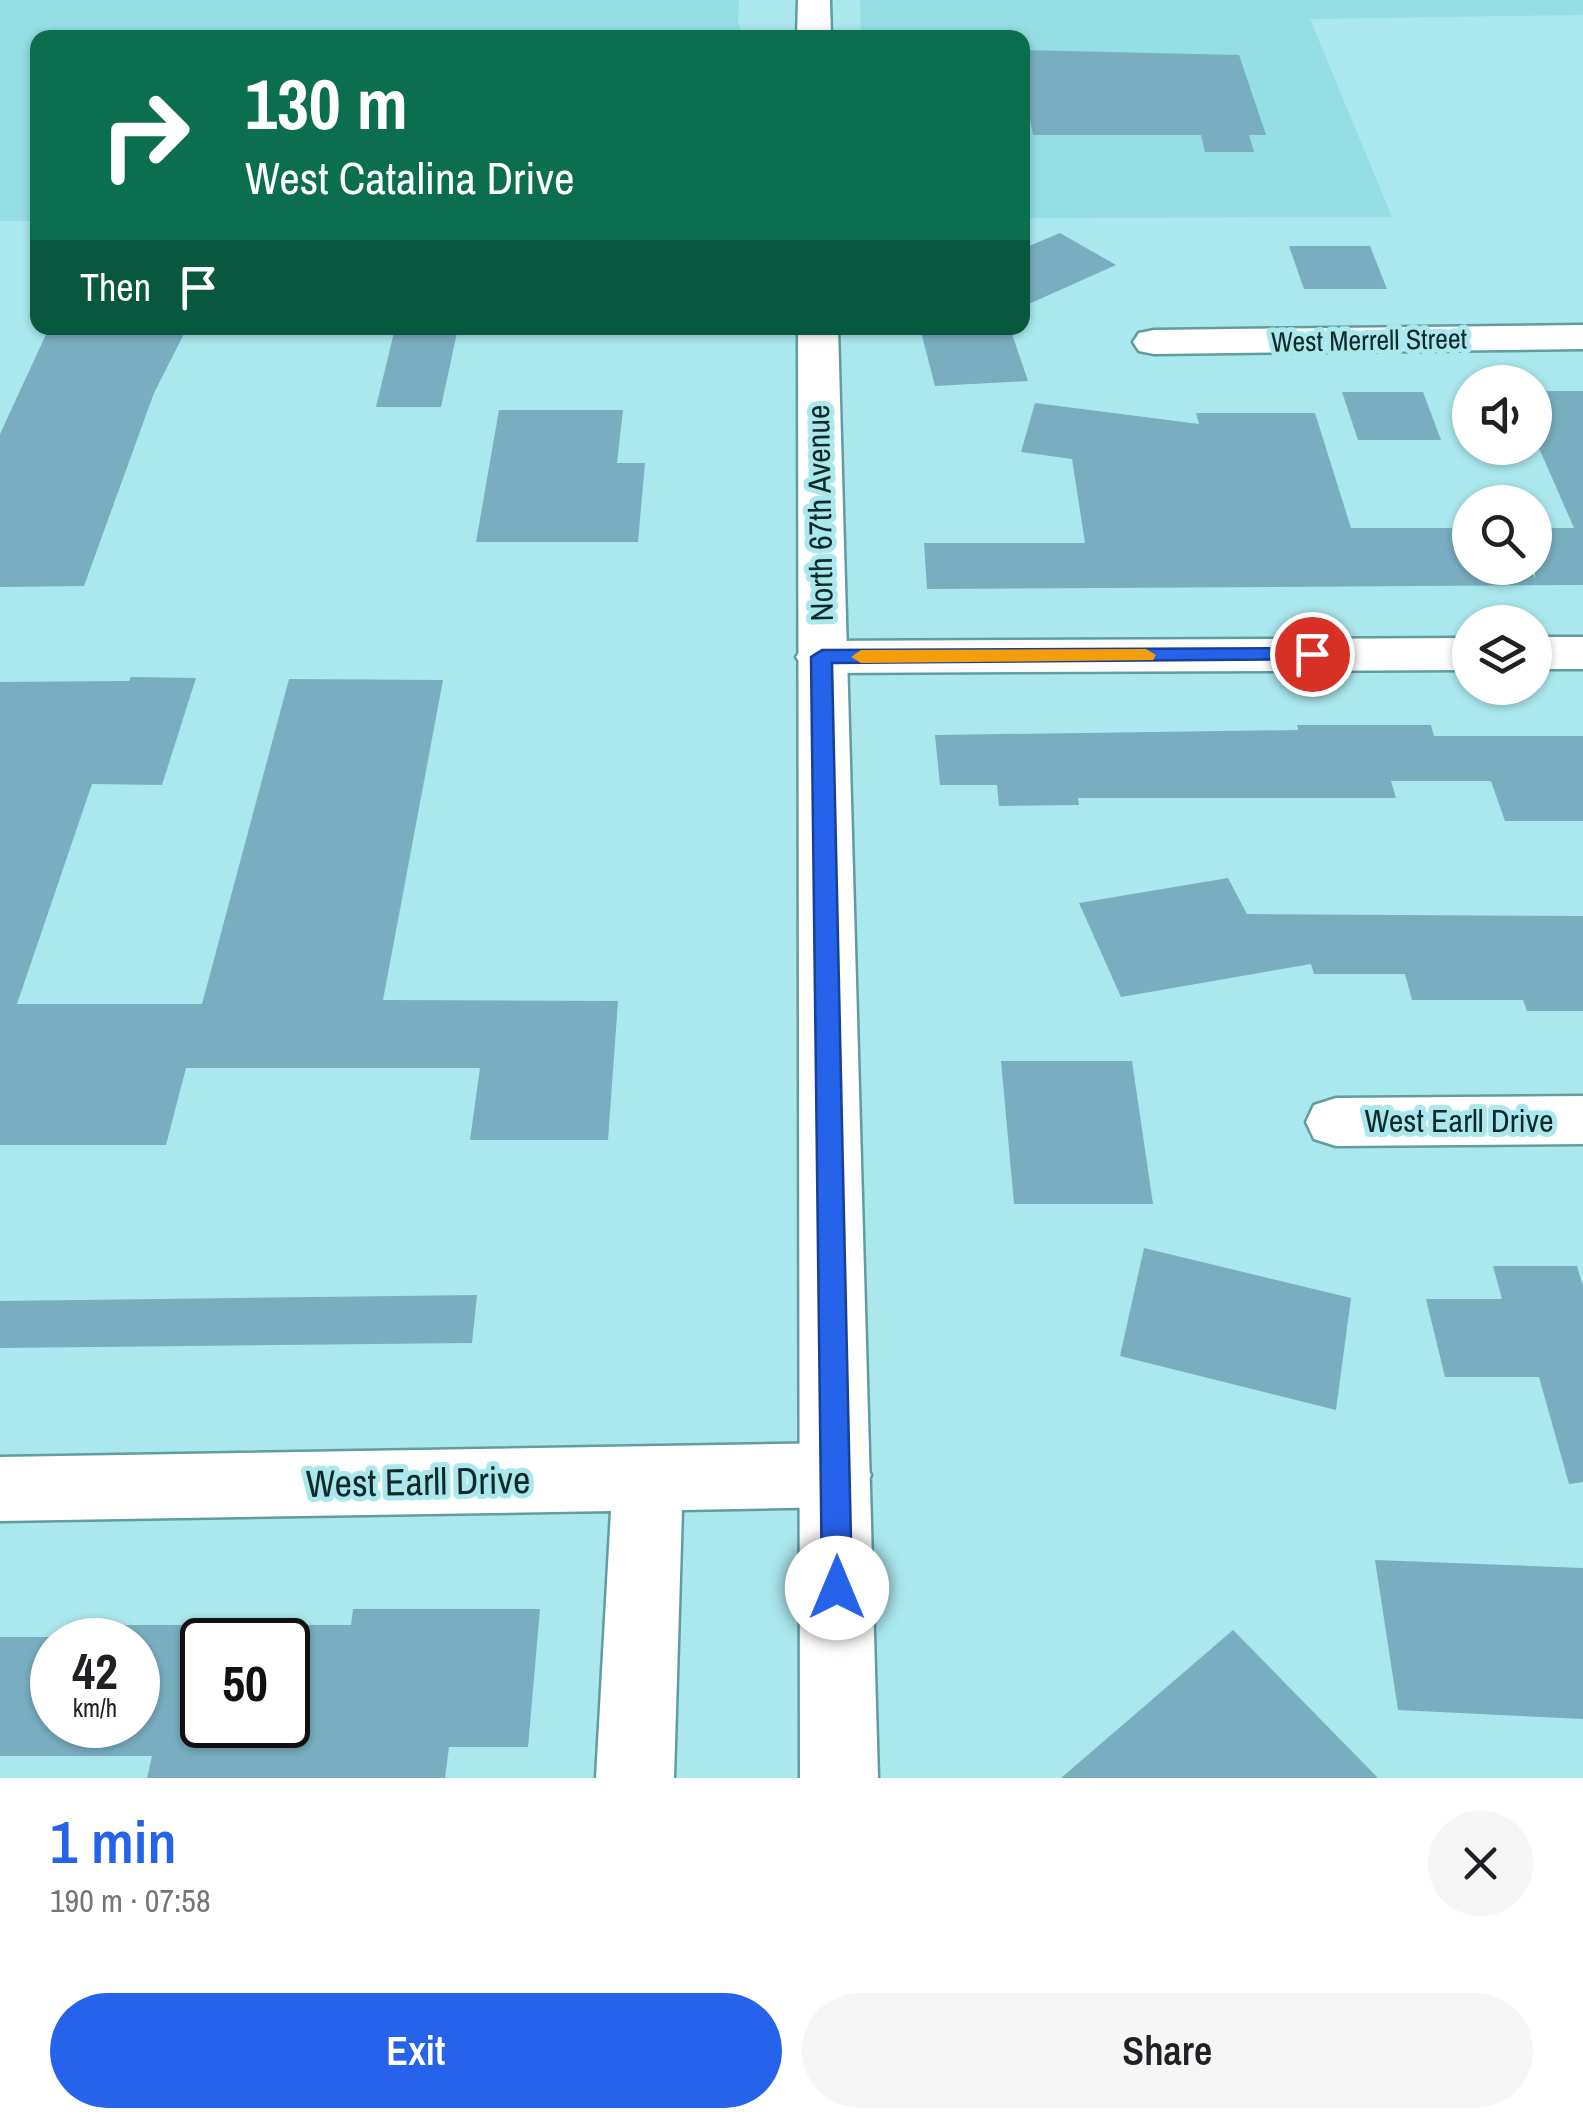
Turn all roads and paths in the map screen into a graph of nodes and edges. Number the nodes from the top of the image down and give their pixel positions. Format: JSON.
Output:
{"nodes":[{"id":1,"x":814,"y":0,"type":"edge"},
{"id":2,"x":814,"y":30,"type":"edge"},
{"id":3,"x":818,"y":335,"type":"edge"},
{"id":4,"x":1583,"y":337,"type":"edge"},
{"id":5,"x":1154,"y":342,"type":"dead end"},
{"id":6,"x":1552,"y":653,"type":"edge"},
{"id":7,"x":1583,"y":653,"type":"edge"},
{"id":8,"x":1452,"y":654,"type":"edge"},
{"id":9,"x":822,"y":657,"type":"junction"},
{"id":10,"x":1583,"y":1120,"type":"edge"},
{"id":11,"x":1336,"y":1122,"type":"dead end"},
{"id":12,"x":836,"y":1475,"type":"junction"},
{"id":13,"x":648,"y":1478,"type":"junction"},
{"id":14,"x":0,"y":1489,"type":"edge"},
{"id":15,"x":635,"y":1778,"type":"edge"},
{"id":16,"x":838,"y":1778,"type":"edge"}],
"edges":[{"from":1,"to":2,"type":"street"},
{"from":3,"to":9,"type":"street","name":"North 67th Avenue"},
{"from":4,"to":5,"type":"street","name":"West Merrell Street"},
{"from":6,"to":7,"type":"street"},
{"from":8,"to":9,"type":"street"},
{"from":9,"to":12,"type":"street","name":"North 67th Avenue"},
{"from":10,"to":11,"type":"street","name":"West Earll Drive"},
{"from":12,"to":13,"type":"street","name":"West Earll Drive"},
{"from":12,"to":16,"type":"street","name":"North 67th Avenue"},
{"from":13,"to":14,"type":"street","name":"West Earll Drive"},
{"from":13,"to":15,"type":"street"}]}
